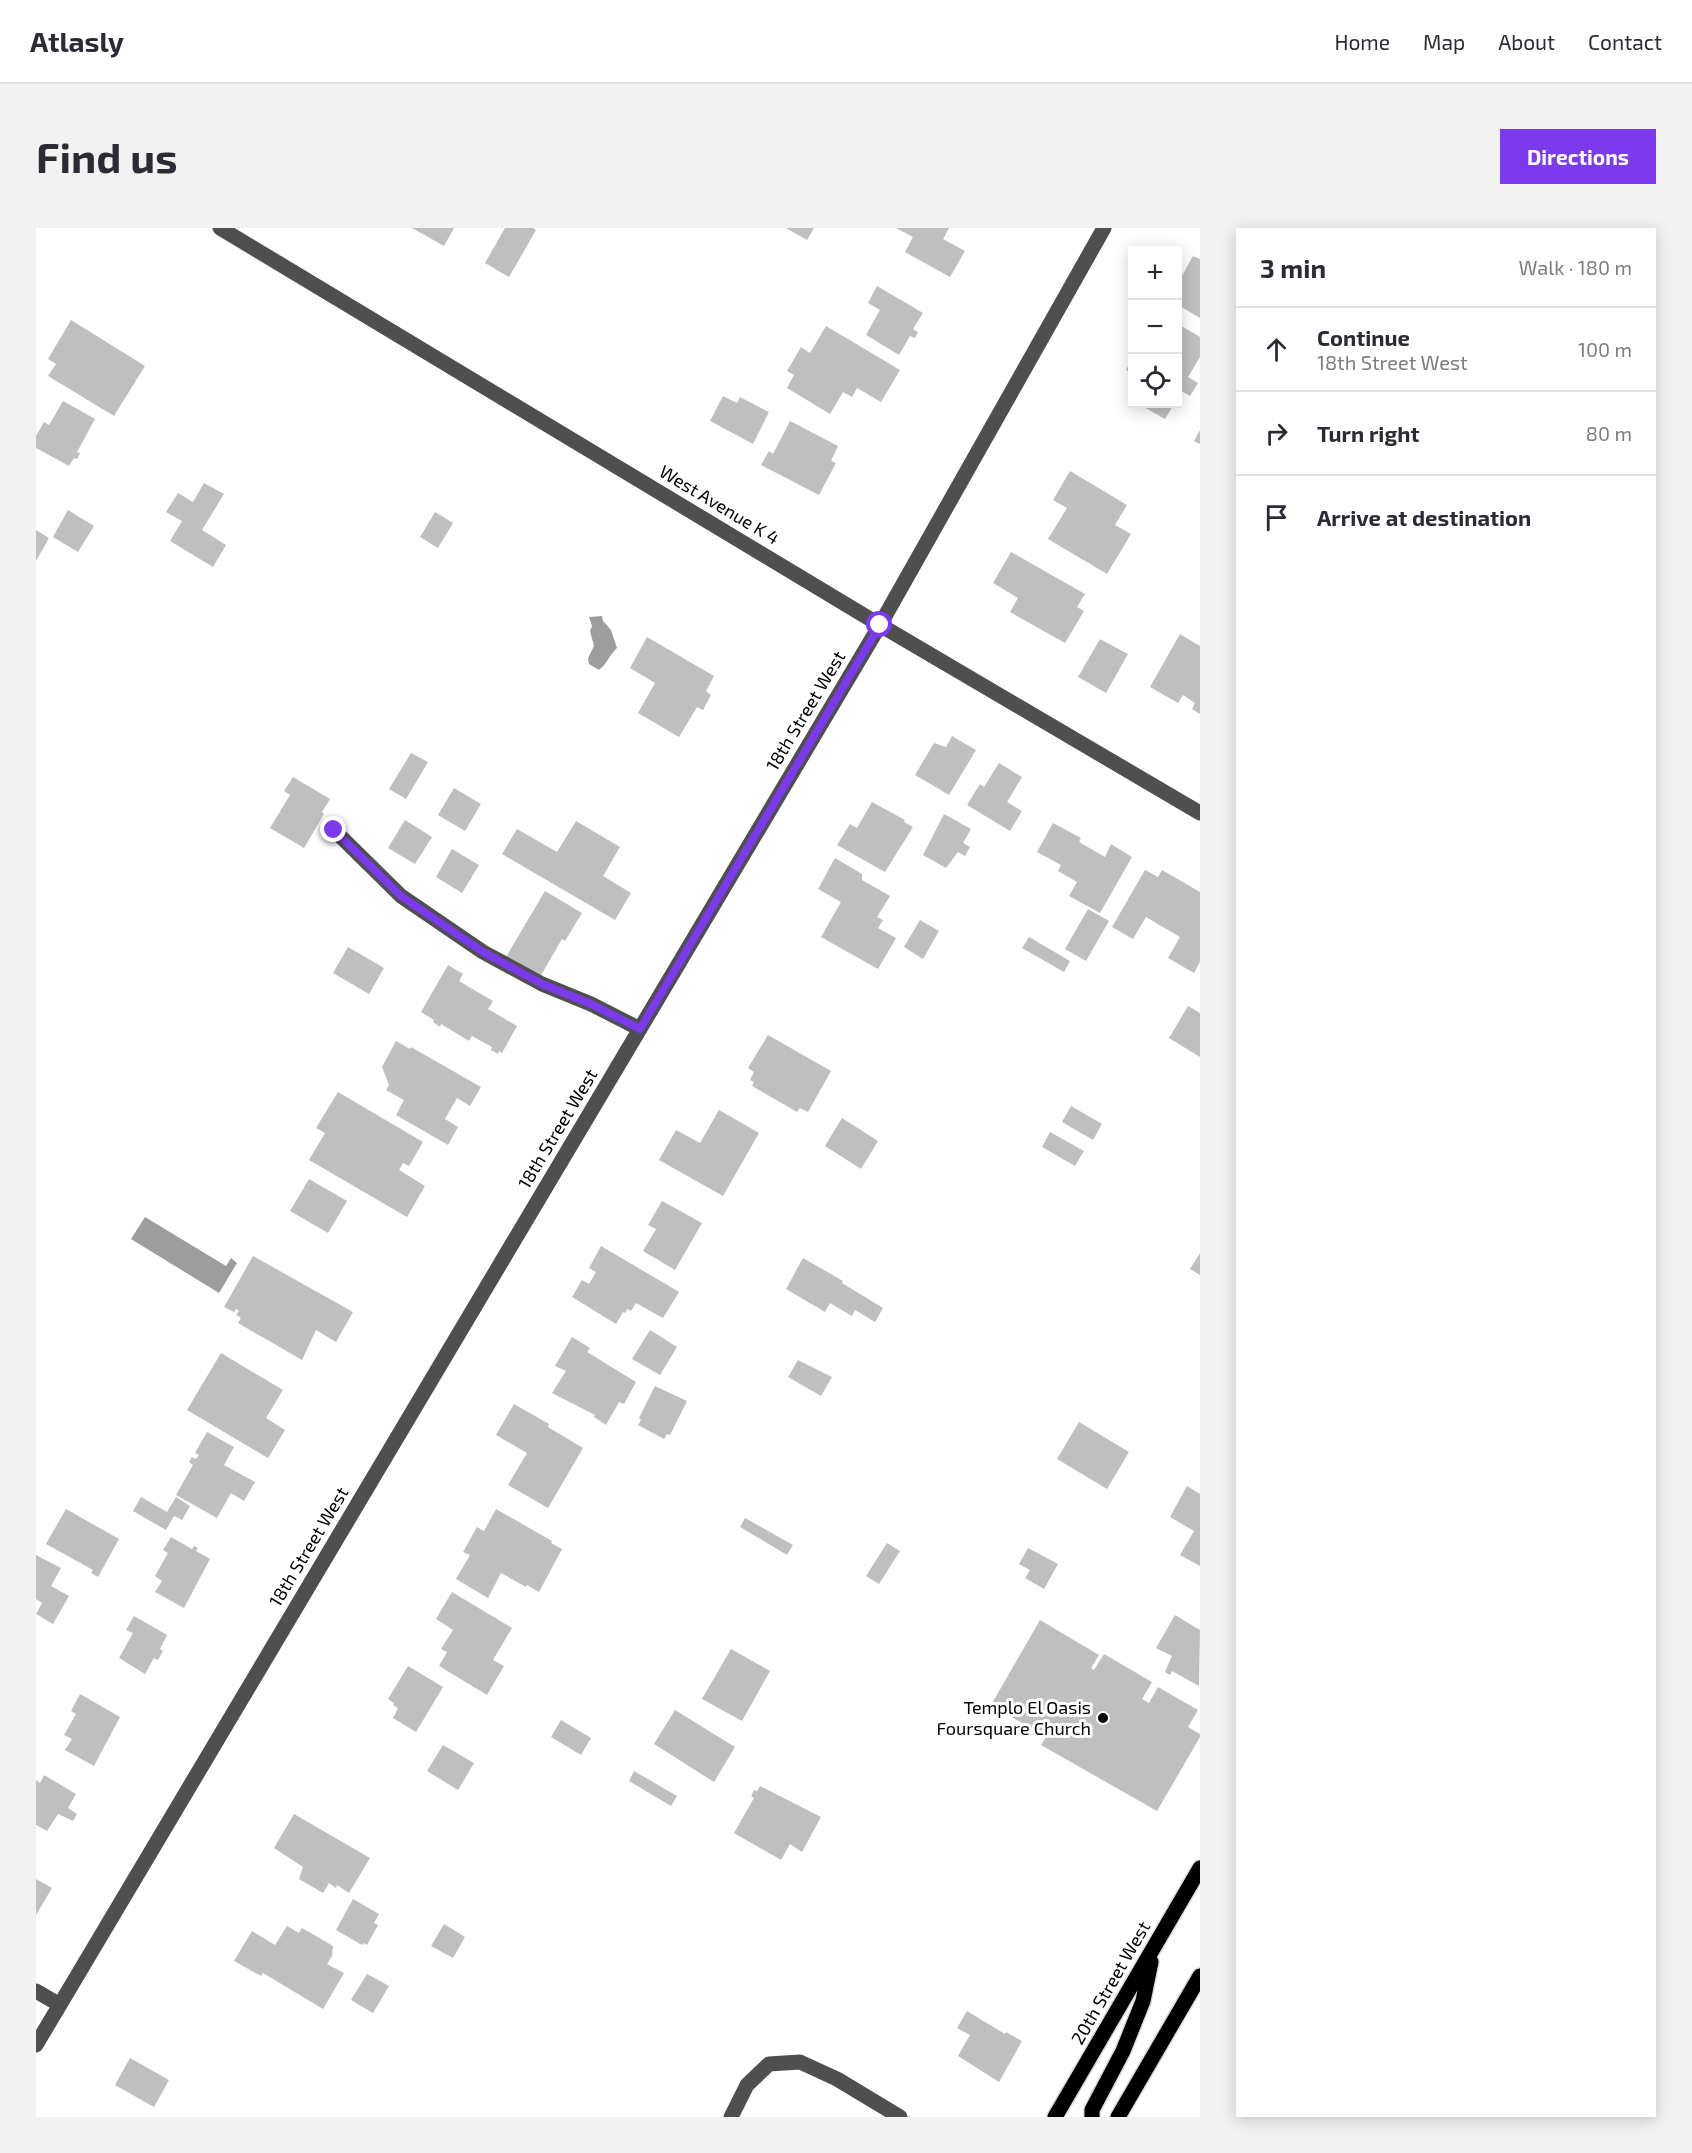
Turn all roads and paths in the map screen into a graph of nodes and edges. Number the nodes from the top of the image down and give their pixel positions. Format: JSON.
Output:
{"nodes":[{"id":1,"x":220,"y":228,"type":"edge"},
{"id":2,"x":1104,"y":228,"type":"edge"},
{"id":3,"x":880,"y":625,"type":"junction"},
{"id":4,"x":1200,"y":813,"type":"edge"},
{"id":5,"x":334,"y":830,"type":"dead end"},
{"id":6,"x":640,"y":1029,"type":"junction"},
{"id":7,"x":1200,"y":1868,"type":"edge"},
{"id":8,"x":1154,"y":1947,"type":"junction"},
{"id":9,"x":1200,"y":1976,"type":"edge"},
{"id":10,"x":36,"y":1991,"type":"edge"},
{"id":11,"x":60,"y":2005,"type":"junction"},
{"id":12,"x":36,"y":2045,"type":"edge"},
{"id":13,"x":731,"y":2117,"type":"edge"},
{"id":14,"x":900,"y":2117,"type":"edge"},
{"id":15,"x":1055,"y":2117,"type":"edge"},
{"id":16,"x":1092,"y":2117,"type":"edge"},
{"id":17,"x":1118,"y":2117,"type":"edge"}],
"edges":[{"from":1,"to":3,"type":"street","name":"West Avenue K 4"},
{"from":2,"to":3,"type":"street","name":"18th Street West"},
{"from":3,"to":4,"type":"street","name":"West Avenue K 4"},
{"from":3,"to":6,"type":"street","name":"18th Street West"},
{"from":5,"to":6,"type":"street"},
{"from":6,"to":11,"type":"street","name":"18th Street West"},
{"from":7,"to":8,"type":"main road","name":"20th Street West"},
{"from":8,"to":15,"type":"main road","name":"20th Street West"},
{"from":8,"to":16,"type":"main road"},
{"from":9,"to":17,"type":"main road"},
{"from":10,"to":11,"type":"street"},
{"from":11,"to":12,"type":"street","name":"18th Street West"},
{"from":13,"to":14,"type":"street"}]}
